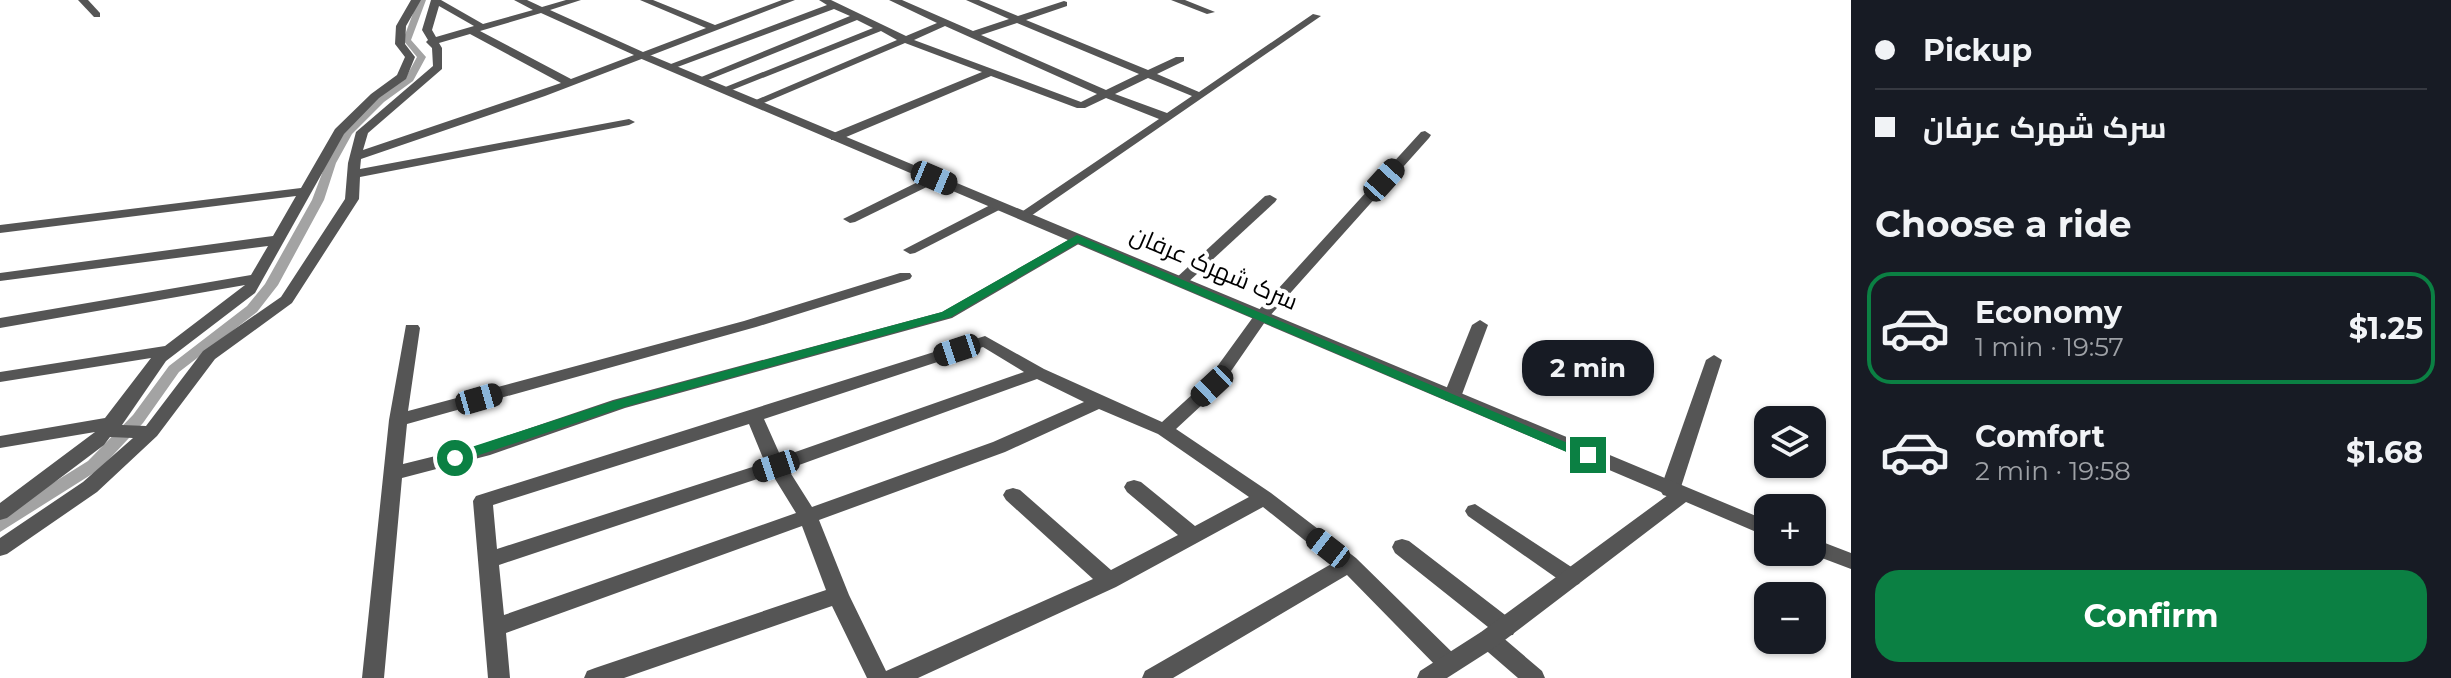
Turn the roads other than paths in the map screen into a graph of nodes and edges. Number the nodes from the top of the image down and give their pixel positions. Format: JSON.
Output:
{"nodes":[{"id":1,"x":83,"y":0,"type":"edge"},
{"id":2,"x":416,"y":0,"type":"edge"},
{"id":3,"x":436,"y":0,"type":"edge"},
{"id":4,"x":519,"y":0,"type":"edge"},
{"id":5,"x":576,"y":0,"type":"edge"},
{"id":6,"x":645,"y":0,"type":"edge"},
{"id":7,"x":760,"y":0,"type":"edge"},
{"id":8,"x":790,"y":0,"type":"edge"},
{"id":9,"x":894,"y":0,"type":"edge"},
{"id":10,"x":971,"y":0,"type":"edge"},
{"id":11,"x":1176,"y":0,"type":"edge"},
{"id":12,"x":829,"y":2,"type":"edge"},
{"id":13,"x":1064,"y":4,"type":"dead end"},
{"id":14,"x":774,"y":6,"type":"junction"},
{"id":15,"x":541,"y":10,"type":"junction"},
{"id":16,"x":1210,"y":12,"type":"dead end"},
{"id":17,"x":97,"y":15,"type":"dead end"},
{"id":18,"x":859,"y":16,"type":"junction"},
{"id":19,"x":1316,"y":16,"type":"dead end"},
{"id":20,"x":1018,"y":19,"type":"junction"},
{"id":21,"x":945,"y":23,"type":"junction"},
{"id":22,"x":476,"y":28,"type":"junction"},
{"id":23,"x":713,"y":28,"type":"junction"},
{"id":24,"x":881,"y":28,"type":"junction"},
{"id":25,"x":972,"y":35,"type":"junction"},
{"id":26,"x":906,"y":40,"type":"junction"},
{"id":27,"x":431,"y":42,"type":"junction"},
{"id":28,"x":641,"y":55,"type":"junction"},
{"id":29,"x":1180,"y":59,"type":"dead end"},
{"id":30,"x":668,"y":67,"type":"junction"},
{"id":31,"x":989,"y":73,"type":"junction"},
{"id":32,"x":1152,"y":73,"type":"junction"},
{"id":33,"x":699,"y":80,"type":"junction"},
{"id":34,"x":570,"y":83,"type":"junction"},
{"id":35,"x":723,"y":90,"type":"junction"},
{"id":36,"x":1105,"y":94,"type":"junction"},
{"id":37,"x":1200,"y":96,"type":"junction"},
{"id":38,"x":755,"y":103,"type":"junction"},
{"id":39,"x":1168,"y":118,"type":"junction"},
{"id":40,"x":629,"y":122,"type":"dead end"},
{"id":41,"x":362,"y":132,"type":"junction"},
{"id":42,"x":338,"y":133,"type":"junction"},
{"id":43,"x":1425,"y":135,"type":"dead end"},
{"id":44,"x":835,"y":137,"type":"junction"},
{"id":45,"x":355,"y":157,"type":"junction"},
{"id":46,"x":355,"y":174,"type":"junction"},
{"id":47,"x":934,"y":178,"type":"junction"},
{"id":48,"x":306,"y":191,"type":"junction"},
{"id":49,"x":1270,"y":199,"type":"dead end"},
{"id":50,"x":998,"y":205,"type":"junction"},
{"id":51,"x":1025,"y":216,"type":"junction"},
{"id":52,"x":850,"y":219,"type":"dead end"},
{"id":53,"x":0,"y":229,"type":"edge"},
{"id":54,"x":1077,"y":239,"type":"junction"},
{"id":55,"x":278,"y":240,"type":"junction"},
{"id":56,"x":910,"y":250,"type":"dead end"},
{"id":57,"x":905,"y":276,"type":"dead end"},
{"id":58,"x":0,"y":277,"type":"edge"},
{"id":59,"x":256,"y":279,"type":"junction"},
{"id":60,"x":1180,"y":282,"type":"junction"},
{"id":61,"x":1261,"y":316,"type":"junction"},
{"id":62,"x":0,"y":323,"type":"edge"},
{"id":63,"x":1480,"y":325,"type":"dead end"},
{"id":64,"x":412,"y":328,"type":"dead end"},
{"id":65,"x":171,"y":350,"type":"junction"},
{"id":66,"x":1714,"y":360,"type":"dead end"},
{"id":67,"x":1038,"y":373,"type":"junction"},
{"id":68,"x":0,"y":377,"type":"edge"},
{"id":69,"x":1452,"y":397,"type":"junction"},
{"id":70,"x":1099,"y":402,"type":"junction"},
{"id":71,"x":754,"y":416,"type":"junction"},
{"id":72,"x":398,"y":420,"type":"junction"},
{"id":73,"x":111,"y":427,"type":"junction"},
{"id":74,"x":1164,"y":430,"type":"junction"},
{"id":75,"x":151,"y":432,"type":"junction"},
{"id":76,"x":0,"y":442,"type":"edge"},
{"id":77,"x":776,"y":466,"type":"junction"},
{"id":78,"x":395,"y":473,"type":"junction"},
{"id":79,"x":1134,"y":487,"type":"dead end"},
{"id":80,"x":1676,"y":493,"type":"junction"},
{"id":81,"x":1013,"y":495,"type":"dead end"},
{"id":82,"x":1264,"y":498,"type":"junction"},
{"id":83,"x":1475,"y":511,"type":"dead end"},
{"id":84,"x":0,"y":513,"type":"edge"},
{"id":85,"x":808,"y":516,"type":"junction"},
{"id":86,"x":1754,"y":524,"type":"edge"},
{"id":87,"x":1193,"y":536,"type":"junction"},
{"id":88,"x":1402,"y":547,"type":"dead end"},
{"id":89,"x":0,"y":548,"type":"edge"},
{"id":90,"x":1826,"y":551,"type":"edge"},
{"id":91,"x":489,"y":560,"type":"junction"},
{"id":92,"x":1851,"y":561,"type":"edge"},
{"id":93,"x":1349,"y":564,"type":"junction"},
{"id":94,"x":1572,"y":578,"type":"junction"},
{"id":95,"x":1109,"y":581,"type":"junction"},
{"id":96,"x":838,"y":595,"type":"junction"},
{"id":97,"x":497,"y":627,"type":"junction"},
{"id":98,"x":1497,"y":633,"type":"junction"},
{"id":99,"x":1449,"y":664,"type":"junction"},
{"id":100,"x":373,"y":678,"type":"edge"},
{"id":101,"x":499,"y":678,"type":"edge"},
{"id":102,"x":595,"y":678,"type":"edge"},
{"id":103,"x":878,"y":678,"type":"edge"},
{"id":104,"x":894,"y":678,"type":"edge"},
{"id":105,"x":1153,"y":678,"type":"edge"},
{"id":106,"x":1428,"y":678,"type":"edge"},
{"id":107,"x":1534,"y":678,"type":"edge"}],
"edges":[{"from":1,"to":17,"type":"street"},
{"from":2,"to":42,"type":"street"},
{"from":3,"to":22,"type":"street"},
{"from":3,"to":27,"type":"street"},
{"from":4,"to":15,"type":"street","name":"سرک شهرک عرفان"},
{"from":5,"to":15,"type":"street"},
{"from":6,"to":23,"type":"street"},
{"from":7,"to":14,"type":"street"},
{"from":8,"to":14,"type":"street"},
{"from":9,"to":21,"type":"street"},
{"from":10,"to":20,"type":"street"},
{"from":11,"to":16,"type":"street"},
{"from":12,"to":18,"type":"street"},
{"from":12,"to":30,"type":"street"},
{"from":13,"to":20,"type":"street"},
{"from":14,"to":23,"type":"street"},
{"from":15,"to":22,"type":"street"},
{"from":15,"to":28,"type":"street","name":"سرک شهرک عرفان"},
{"from":18,"to":24,"type":"street"},
{"from":18,"to":33,"type":"street"},
{"from":19,"to":37,"type":"street"},
{"from":20,"to":25,"type":"street"},
{"from":20,"to":32,"type":"street"},
{"from":21,"to":25,"type":"street"},
{"from":21,"to":26,"type":"street"},
{"from":22,"to":27,"type":"street"},
{"from":22,"to":34,"type":"street"},
{"from":23,"to":28,"type":"street"},
{"from":24,"to":26,"type":"street"},
{"from":24,"to":35,"type":"street"},
{"from":25,"to":36,"type":"street"},
{"from":26,"to":31,"type":"street"},
{"from":26,"to":38,"type":"street"},
{"from":27,"to":41,"type":"street"},
{"from":28,"to":30,"type":"street","name":"سرک شهرک عرفان"},
{"from":28,"to":34,"type":"street"},
{"from":29,"to":32,"type":"street"},
{"from":30,"to":33,"type":"street","name":"سرک شهرک عرفان"},
{"from":31,"to":36,"type":"street"},
{"from":31,"to":44,"type":"street"},
{"from":32,"to":36,"type":"street"},
{"from":32,"to":37,"type":"street"},
{"from":33,"to":35,"type":"street","name":"سرک شهرک عرفان"},
{"from":34,"to":45,"type":"street"},
{"from":35,"to":38,"type":"street","name":"سرک شهرک عرفان"},
{"from":36,"to":39,"type":"street"},
{"from":37,"to":39,"type":"street"},
{"from":38,"to":44,"type":"street","name":"سرک شهرک عرفان"},
{"from":39,"to":51,"type":"street"},
{"from":40,"to":46,"type":"street"},
{"from":41,"to":42,"type":"street"},
{"from":41,"to":45,"type":"street"},
{"from":42,"to":48,"type":"street"},
{"from":43,"to":61,"type":"street"},
{"from":44,"to":47,"type":"street","name":"سرک شهرک عرفان"},
{"from":45,"to":46,"type":"street"},
{"from":46,"to":75,"type":"street"},
{"from":47,"to":50,"type":"street","name":"سرک شهرک عرفان"},
{"from":47,"to":52,"type":"street"},
{"from":48,"to":53,"type":"street"},
{"from":48,"to":55,"type":"street"},
{"from":49,"to":60,"type":"street"},
{"from":50,"to":51,"type":"street","name":"سرک شهرک عرفان"},
{"from":50,"to":56,"type":"street"},
{"from":51,"to":54,"type":"street","name":"سرک شهرک عرفان"},
{"from":54,"to":60,"type":"street","name":"سرک شهرک عرفان"},
{"from":54,"to":78,"type":"street"},
{"from":55,"to":58,"type":"street"},
{"from":55,"to":59,"type":"street"},
{"from":57,"to":72,"type":"street"},
{"from":59,"to":62,"type":"street"},
{"from":59,"to":65,"type":"street"},
{"from":60,"to":61,"type":"street","name":"سرک شهرک عرفان"},
{"from":61,"to":69,"type":"street","name":"سرک شهرک عرفان"},
{"from":61,"to":74,"type":"street"},
{"from":63,"to":69,"type":"street"},
{"from":64,"to":72,"type":"street"},
{"from":65,"to":68,"type":"street"},
{"from":65,"to":73,"type":"street"},
{"from":66,"to":80,"type":"street"},
{"from":67,"to":70,"type":"street"},
{"from":67,"to":71,"type":"street"},
{"from":67,"to":77,"type":"street"},
{"from":69,"to":80,"type":"street","name":"سرک شهرک عرفان"},
{"from":70,"to":74,"type":"street"},
{"from":70,"to":85,"type":"street"},
{"from":71,"to":77,"type":"street"},
{"from":71,"to":91,"type":"street"},
{"from":72,"to":78,"type":"street"},
{"from":73,"to":75,"type":"street"},
{"from":73,"to":76,"type":"street"},
{"from":73,"to":84,"type":"street"},
{"from":74,"to":82,"type":"street"},
{"from":75,"to":89,"type":"street"},
{"from":77,"to":85,"type":"street"},
{"from":77,"to":91,"type":"street"},
{"from":78,"to":100,"type":"street"},
{"from":79,"to":87,"type":"street"},
{"from":80,"to":86,"type":"street","name":"سرک شهرک عرفان"},
{"from":80,"to":94,"type":"street"},
{"from":81,"to":95,"type":"street"},
{"from":82,"to":87,"type":"street"},
{"from":82,"to":93,"type":"street"},
{"from":83,"to":94,"type":"street"},
{"from":85,"to":96,"type":"street"},
{"from":85,"to":97,"type":"street"},
{"from":87,"to":95,"type":"street"},
{"from":88,"to":98,"type":"street"},
{"from":90,"to":92,"type":"street"},
{"from":91,"to":97,"type":"street"},
{"from":93,"to":99,"type":"street"},
{"from":93,"to":105,"type":"street"},
{"from":94,"to":98,"type":"street"},
{"from":95,"to":104,"type":"street"},
{"from":96,"to":102,"type":"street"},
{"from":96,"to":103,"type":"street"},
{"from":97,"to":101,"type":"street"},
{"from":98,"to":99,"type":"street"},
{"from":98,"to":107,"type":"street"},
{"from":99,"to":106,"type":"street"}]}
